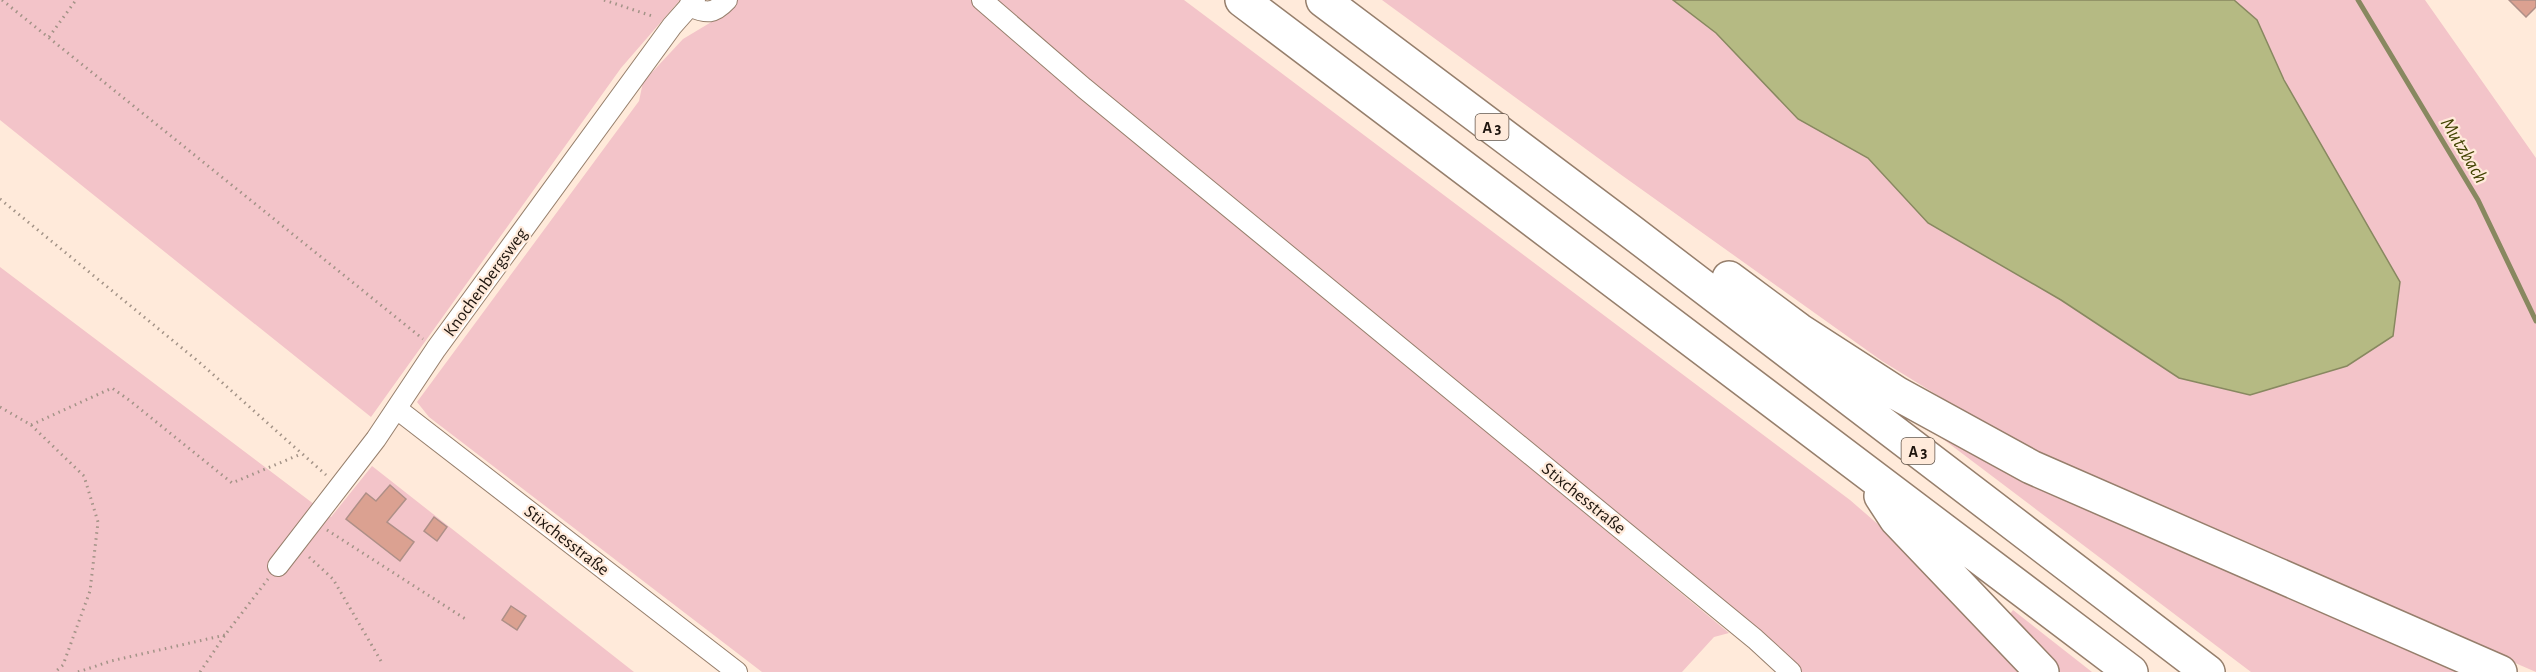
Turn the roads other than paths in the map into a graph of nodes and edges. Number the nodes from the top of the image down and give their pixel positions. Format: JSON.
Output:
{"nodes":[{"id":1,"x":727,"y":0,"type":"edge"},
{"id":2,"x":982,"y":0,"type":"edge"},
{"id":3,"x":1242,"y":0,"type":"edge"},
{"id":4,"x":1323,"y":0,"type":"edge"},
{"id":5,"x":692,"y":3,"type":"edge"},
{"id":6,"x":1629,"y":230,"type":"junction"},
{"id":7,"x":397,"y":409,"type":"junction"},
{"id":8,"x":1860,"y":465,"type":"junction"},
{"id":9,"x":278,"y":567,"type":"road end"},
{"id":10,"x":737,"y":672,"type":"edge"},
{"id":11,"x":1791,"y":672,"type":"edge"},
{"id":12,"x":2042,"y":672,"type":"edge"},
{"id":13,"x":2131,"y":672,"type":"edge"},
{"id":14,"x":2208,"y":672,"type":"edge"},
{"id":15,"x":2500,"y":672,"type":"edge"}],
"edges":[{"from":1,"to":5,"type":"street"},
{"from":2,"to":11,"type":"street","name":"Stixchesstraße"},
{"from":3,"to":8,"type":"highway","number":"A 3"},
{"from":4,"to":6,"type":"highway","number":"A 3"},
{"from":5,"to":7,"type":"street","name":"Knochenbergsweg"},
{"from":6,"to":14,"type":"highway","number":"A 3"},
{"from":6,"to":15,"type":"highway"},
{"from":7,"to":9,"type":"street","name":"Knochenbergsweg"},
{"from":7,"to":10,"type":"street","name":"Stixchesstraße"},
{"from":8,"to":12,"type":"highway"},
{"from":8,"to":13,"type":"highway","number":"A 3"}]}
